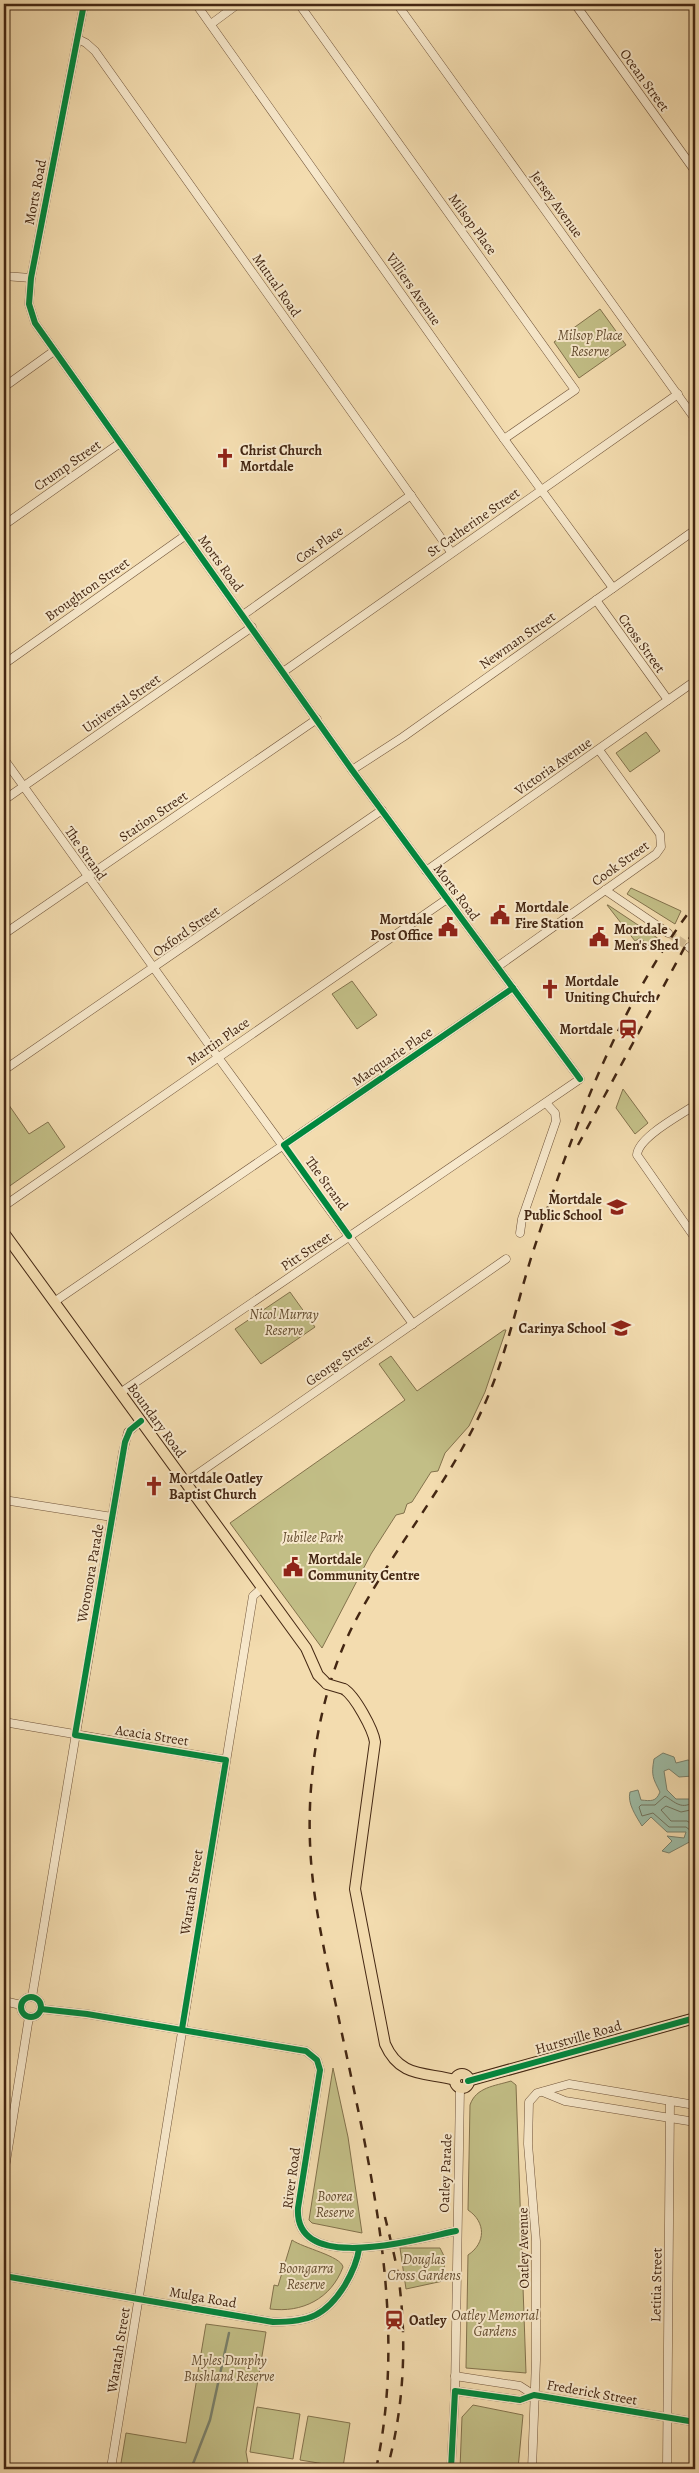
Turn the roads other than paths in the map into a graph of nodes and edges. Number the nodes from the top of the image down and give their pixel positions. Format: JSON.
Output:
{"nodes":[{"id":1,"x":84,"y":4,"type":"edge"},
{"id":2,"x":196,"y":4,"type":"edge"},
{"id":3,"x":238,"y":4,"type":"edge"},
{"id":4,"x":299,"y":4,"type":"edge"},
{"id":5,"x":397,"y":4,"type":"edge"},
{"id":6,"x":575,"y":4,"type":"edge"},
{"id":7,"x":211,"y":24,"type":"junction"},
{"id":8,"x":78,"y":39,"type":"junction"},
{"id":9,"x":695,"y":172,"type":"edge"},
{"id":10,"x":4,"y":276,"type":"edge"},
{"id":11,"x":30,"y":278,"type":"junction"},
{"id":12,"x":54,"y":351,"type":"junction"},
{"id":13,"x":4,"y":387,"type":"edge"},
{"id":14,"x":678,"y":394,"type":"junction"},
{"id":15,"x":695,"y":419,"type":"edge"},
{"id":16,"x":504,"y":439,"type":"junction"},
{"id":17,"x":120,"y":443,"type":"junction"},
{"id":18,"x":541,"y":490,"type":"junction"},
{"id":19,"x":411,"y":495,"type":"junction"},
{"id":20,"x":4,"y":525,"type":"edge"},
{"id":21,"x":695,"y":530,"type":"edge"},
{"id":22,"x":186,"y":535,"type":"junction"},
{"id":23,"x":451,"y":552,"type":"junction"},
{"id":24,"x":613,"y":588,"type":"junction"},
{"id":25,"x":596,"y":600,"type":"junction"},
{"id":26,"x":243,"y":615,"type":"junction"},
{"id":27,"x":252,"y":627,"type":"junction"},
{"id":28,"x":4,"y":664,"type":"edge"},
{"id":29,"x":283,"y":672,"type":"junction"},
{"id":30,"x":695,"y":681,"type":"edge"},
{"id":31,"x":668,"y":700,"type":"junction"},
{"id":32,"x":317,"y":719,"type":"junction"},
{"id":33,"x":599,"y":750,"type":"junction"},
{"id":34,"x":4,"y":759,"type":"edge"},
{"id":35,"x":352,"y":770,"type":"junction"},
{"id":36,"x":23,"y":787,"type":"junction"},
{"id":37,"x":4,"y":800,"type":"edge"},
{"id":38,"x":382,"y":810,"type":"junction"},
{"id":39,"x":426,"y":871,"type":"junction"},
{"id":40,"x":87,"y":876,"type":"junction"},
{"id":41,"x":605,"y":890,"type":"junction"},
{"id":42,"x":447,"y":899,"type":"junction"},
{"id":43,"x":668,"y":933,"type":"tunnel mouth"},
{"id":44,"x":4,"y":934,"type":"edge"},
{"id":45,"x":497,"y":967,"type":"junction"},
{"id":46,"x":154,"y":968,"type":"junction"},
{"id":47,"x":513,"y":988,"type":"junction"},
{"id":48,"x":217,"y":1057,"type":"junction"},
{"id":49,"x":4,"y":1070,"type":"edge"},
{"id":50,"x":580,"y":1079,"type":"joint"},
{"id":51,"x":546,"y":1103,"type":"junction"},
{"id":52,"x":695,"y":1105,"type":"edge"},
{"id":53,"x":284,"y":1145,"type":"junction"},
{"id":54,"x":4,"y":1206,"type":"edge"},
{"id":55,"x":520,"y":1233,"type":"dead end"},
{"id":56,"x":350,"y":1236,"type":"junction"},
{"id":57,"x":695,"y":1238,"type":"edge"},
{"id":58,"x":5,"y":1240,"type":"edge"},
{"id":59,"x":506,"y":1259,"type":"dead end"},
{"id":60,"x":54,"y":1302,"type":"junction"},
{"id":61,"x":413,"y":1324,"type":"junction"},
{"id":62,"x":120,"y":1393,"type":"junction"},
{"id":63,"x":140,"y":1421,"type":"junction"},
{"id":64,"x":186,"y":1482,"type":"junction"},
{"id":65,"x":4,"y":1500,"type":"edge"},
{"id":66,"x":112,"y":1517,"type":"junction"},
{"id":67,"x":262,"y":1588,"type":"junction"},
{"id":68,"x":4,"y":1722,"type":"edge"},
{"id":69,"x":74,"y":1735,"type":"junction"},
{"id":70,"x":226,"y":1760,"type":"junction"},
{"id":71,"x":32,"y":1997,"type":"junction"},
{"id":72,"x":4,"y":2001,"type":"edge"},
{"id":73,"x":21,"y":2005,"type":"junction"},
{"id":74,"x":41,"y":2009,"type":"junction"},
{"id":75,"x":29,"y":2017,"type":"junction"},
{"id":76,"x":695,"y":2018,"type":"edge"},
{"id":77,"x":182,"y":2029,"type":"junction"},
{"id":78,"x":458,"y":2084,"type":"junction"},
{"id":79,"x":543,"y":2092,"type":"junction"},
{"id":80,"x":670,"y":2101,"type":"junction"},
{"id":81,"x":695,"y":2105,"type":"edge"},
{"id":82,"x":670,"y":2118,"type":"junction"},
{"id":83,"x":695,"y":2122,"type":"edge"},
{"id":84,"x":4,"y":2174,"type":"edge"},
{"id":85,"x":456,"y":2231,"type":"junction"},
{"id":86,"x":359,"y":2249,"type":"junction"},
{"id":87,"x":4,"y":2276,"type":"edge"},
{"id":88,"x":140,"y":2298,"type":"junction"},
{"id":89,"x":455,"y":2376,"type":"junction"},
{"id":90,"x":455,"y":2391,"type":"junction"},
{"id":91,"x":534,"y":2395,"type":"junction"},
{"id":92,"x":667,"y":2418,"type":"junction"},
{"id":93,"x":695,"y":2422,"type":"edge"},
{"id":94,"x":112,"y":2468,"type":"dead end"},
{"id":95,"x":451,"y":2469,"type":"edge"},
{"id":96,"x":532,"y":2469,"type":"edge"},
{"id":97,"x":667,"y":2469,"type":"edge"}],
"edges":[{"from":1,"to":8,"type":"street","name":"Morts Road"},
{"from":2,"to":7,"type":"street","name":"Villiers Avenue"},
{"from":3,"to":7,"type":"street"},
{"from":4,"to":16,"type":"street","name":"Milsop Place"},
{"from":5,"to":14,"type":"street","name":"Jersey Avenue"},
{"from":6,"to":9,"type":"street","name":"Ocean Street"},
{"from":7,"to":16,"type":"street","name":"Villiers Avenue"},
{"from":8,"to":11,"type":"street","name":"Morts Road"},
{"from":8,"to":19,"type":"street","name":"Mutual Road"},
{"from":10,"to":11,"type":"street"},
{"from":11,"to":12,"type":"street","name":"Morts Road"},
{"from":12,"to":13,"type":"street"},
{"from":12,"to":17,"type":"street","name":"Morts Road"},
{"from":14,"to":15,"type":"street","name":"Jersey Avenue"},
{"from":14,"to":18,"type":"street","name":"St Catherine Street"},
{"from":16,"to":18,"type":"street","name":"Villiers Avenue"},
{"from":17,"to":20,"type":"street","name":"Crump Street"},
{"from":17,"to":22,"type":"street","name":"Morts Road"},
{"from":18,"to":23,"type":"street","name":"St Catherine Street"},
{"from":18,"to":24,"type":"street","name":"Villiers Avenue"},
{"from":19,"to":23,"type":"street","name":"Mutual Road"},
{"from":19,"to":26,"type":"street","name":"Cox Place"},
{"from":21,"to":24,"type":"street","name":"Newman Street"},
{"from":22,"to":26,"type":"street","name":"Morts Road"},
{"from":22,"to":28,"type":"street","name":"Broughton Street"},
{"from":23,"to":29,"type":"street","name":"St Catherine Street"},
{"from":24,"to":25,"type":"street","name":"Newman Street"},
{"from":25,"to":31,"type":"street","name":"Cross Street"},
{"from":25,"to":35,"type":"street","name":"Newman Street"},
{"from":26,"to":27,"type":"street","name":"Morts Road"},
{"from":27,"to":29,"type":"street","name":"Morts Road"},
{"from":27,"to":36,"type":"street","name":"Universal Street"},
{"from":29,"to":32,"type":"street","name":"Morts Road"},
{"from":30,"to":31,"type":"street","name":"Victoria Avenue"},
{"from":31,"to":33,"type":"street","name":"Victoria Avenue"},
{"from":32,"to":35,"type":"street","name":"Morts Road"},
{"from":32,"to":40,"type":"street","name":"Station Street"},
{"from":33,"to":39,"type":"street","name":"Victoria Avenue"},
{"from":33,"to":41,"type":"street","name":"Cook Street"},
{"from":34,"to":36,"type":"street","name":"The Strand"},
{"from":35,"to":38,"type":"street","name":"Morts Road"},
{"from":36,"to":37,"type":"street","name":"Universal Street"},
{"from":36,"to":40,"type":"street","name":"The Strand"},
{"from":38,"to":39,"type":"street","name":"Morts Road"},
{"from":38,"to":46,"type":"street","name":"Oxford Street"},
{"from":39,"to":42,"type":"street","name":"Morts Road"},
{"from":40,"to":44,"type":"street","name":"Station Street"},
{"from":40,"to":46,"type":"street","name":"The Strand"},
{"from":41,"to":43,"type":"street"},
{"from":41,"to":45,"type":"street","name":"Cook Street"},
{"from":42,"to":45,"type":"street","name":"Morts Road"},
{"from":42,"to":48,"type":"street","name":"Martin Place"},
{"from":45,"to":47,"type":"street","name":"Morts Road"},
{"from":46,"to":48,"type":"street","name":"The Strand"},
{"from":46,"to":49,"type":"street","name":"Oxford Street"},
{"from":47,"to":50,"type":"street","name":"Morts Road"},
{"from":47,"to":53,"type":"street","name":"Macquarie Place"},
{"from":48,"to":53,"type":"street","name":"The Strand"},
{"from":48,"to":54,"type":"street","name":"Martin Place"},
{"from":50,"to":51,"type":"street","name":"Pitt Street"},
{"from":51,"to":55,"type":"street"},
{"from":51,"to":56,"type":"street","name":"Pitt Street"},
{"from":52,"to":57,"type":"street"},
{"from":53,"to":56,"type":"street","name":"The Strand"},
{"from":53,"to":60,"type":"street","name":"Macquarie Place"},
{"from":56,"to":61,"type":"street","name":"The Strand"},
{"from":56,"to":62,"type":"street","name":"Pitt Street"},
{"from":58,"to":60,"type":"main road","name":"Boundary Road"},
{"from":59,"to":61,"type":"street","name":"George Street"},
{"from":60,"to":62,"type":"main road","name":"Boundary Road"},
{"from":61,"to":64,"type":"street","name":"George Street"},
{"from":62,"to":63,"type":"main road","name":"Boundary Road"},
{"from":63,"to":64,"type":"main road","name":"Boundary Road"},
{"from":63,"to":66,"type":"street","name":"Woronora Parade"},
{"from":64,"to":67,"type":"main road","name":"Boundary Road"},
{"from":65,"to":66,"type":"street"},
{"from":66,"to":69,"type":"street","name":"Woronora Parade"},
{"from":67,"to":70,"type":"street","name":"Waratah Street"},
{"from":67,"to":78,"type":"main road","name":"Boundary Road","bridge":true},
{"from":68,"to":69,"type":"street","name":"Acacia Street"},
{"from":69,"to":70,"type":"street","name":"Acacia Street"},
{"from":69,"to":71,"type":"street","name":"Woronora Parade"},
{"from":70,"to":77,"type":"street","name":"Waratah Street"},
{"from":71,"to":73,"type":"street"},
{"from":71,"to":74,"type":"street"},
{"from":72,"to":73,"type":"street"},
{"from":73,"to":75,"type":"street"},
{"from":74,"to":75,"type":"street"},
{"from":74,"to":77,"type":"street"},
{"from":75,"to":84,"type":"street"},
{"from":76,"to":78,"type":"main road","name":"Hurstville Road"},
{"from":77,"to":86,"type":"street","name":"River Road"},
{"from":77,"to":88,"type":"street","name":"Waratah Street"},
{"from":78,"to":85,"type":"street","name":"Oatley Parade"},
{"from":79,"to":80,"type":"street"},
{"from":79,"to":82,"type":"street"},
{"from":79,"to":91,"type":"street","name":"Oatley Avenue"},
{"from":80,"to":81,"type":"street"},
{"from":80,"to":82,"type":"street","name":"Letitia Street"},
{"from":82,"to":83,"type":"street"},
{"from":82,"to":92,"type":"street","name":"Letitia Street"},
{"from":85,"to":86,"type":"street","name":"River Road"},
{"from":85,"to":89,"type":"street","name":"Oatley Parade"},
{"from":86,"to":88,"type":"street","name":"Mulga Road"},
{"from":87,"to":88,"type":"street","name":"Mulga Road"},
{"from":88,"to":94,"type":"street","name":"Waratah Street"},
{"from":89,"to":90,"type":"street","name":"Oatley Parade"},
{"from":89,"to":91,"type":"street","name":"Frederick Street"},
{"from":90,"to":91,"type":"street","name":"Frederick Street"},
{"from":90,"to":95,"type":"street","name":"Oatley Parade"},
{"from":91,"to":92,"type":"street","name":"Frederick Street"},
{"from":91,"to":96,"type":"street","name":"Oatley Avenue"},
{"from":92,"to":93,"type":"street","name":"Frederick Street"},
{"from":92,"to":97,"type":"street","name":"Letitia Street"}]}
